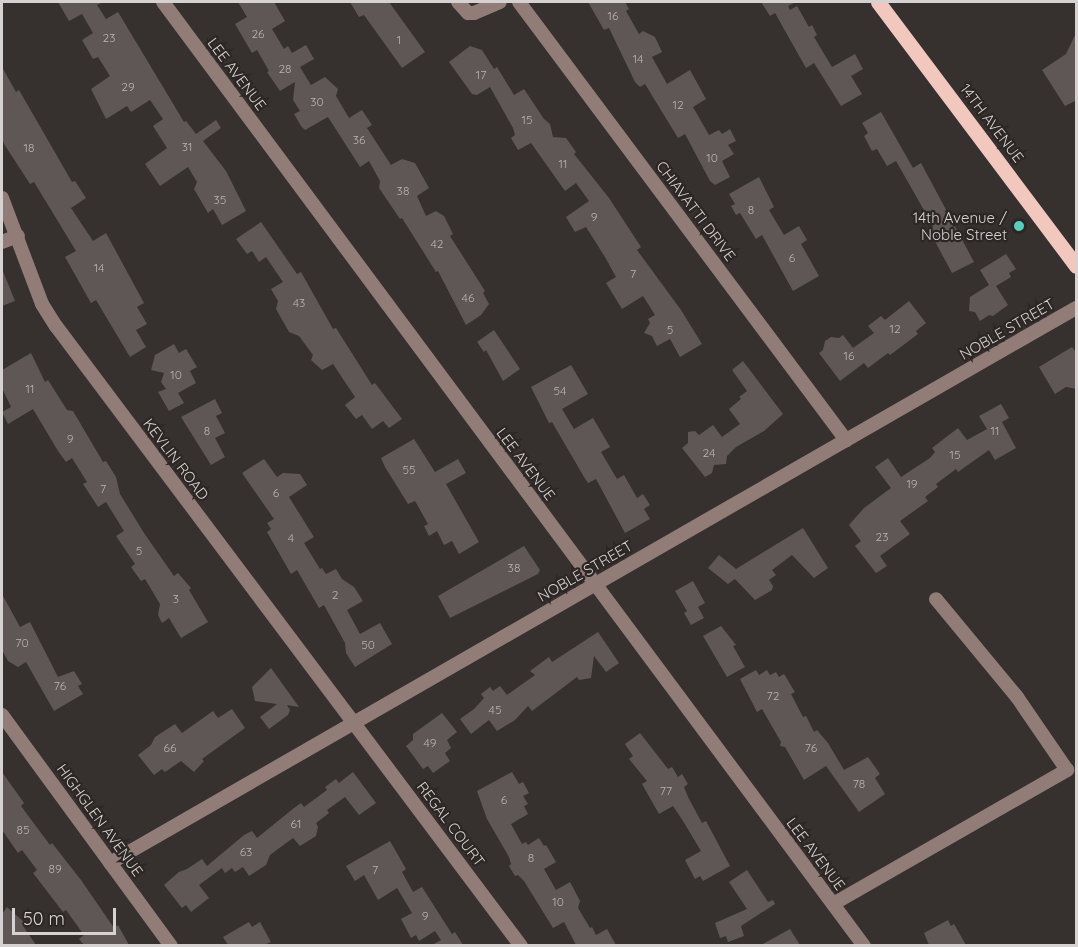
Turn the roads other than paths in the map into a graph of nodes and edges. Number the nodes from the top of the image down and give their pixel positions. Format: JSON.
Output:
{"nodes":[{"id":1,"x":163,"y":2,"type":"edge"},
{"id":2,"x":458,"y":2,"type":"edge"},
{"id":3,"x":500,"y":2,"type":"edge"},
{"id":4,"x":519,"y":2,"type":"edge"},
{"id":5,"x":878,"y":2,"type":"edge"},
{"id":6,"x":2,"y":198,"type":"edge"},
{"id":7,"x":18,"y":236,"type":"junction"},
{"id":8,"x":2,"y":242,"type":"edge"},
{"id":9,"x":1077,"y":266,"type":"edge"},
{"id":10,"x":1077,"y":308,"type":"edge"},
{"id":11,"x":846,"y":440,"type":"junction"},
{"id":12,"x":595,"y":584,"type":"junction"},
{"id":13,"x":936,"y":599,"type":"dead end"},
{"id":14,"x":2,"y":715,"type":"edge"},
{"id":15,"x":354,"y":723,"type":"junction"},
{"id":16,"x":110,"y":863,"type":"junction"},
{"id":17,"x":833,"y":904,"type":"junction"},
{"id":18,"x":171,"y":945,"type":"edge"},
{"id":19,"x":521,"y":945,"type":"edge"},
{"id":20,"x":864,"y":945,"type":"edge"}],
"edges":[{"from":1,"to":12,"type":"street","name":"LEE AVENUE"},
{"from":2,"to":3,"type":"street"},
{"from":4,"to":11,"type":"street","name":"CHIAVATTI DRIVE"},
{"from":5,"to":9,"type":"main road","name":"14TH AVENUE"},
{"from":6,"to":7,"type":"street","name":"KEVLIN ROAD"},
{"from":7,"to":8,"type":"street"},
{"from":7,"to":15,"type":"street","name":"KEVLIN ROAD"},
{"from":10,"to":11,"type":"street","name":"NOBLE STREET"},
{"from":11,"to":12,"type":"street","name":"NOBLE STREET"},
{"from":12,"to":15,"type":"street","name":"NOBLE STREET"},
{"from":12,"to":17,"type":"street","name":"LEE AVENUE"},
{"from":13,"to":17,"type":"street"},
{"from":14,"to":16,"type":"street","name":"HIGHGLEN AVENUE"},
{"from":15,"to":16,"type":"street","name":"NOBLE STREET"},
{"from":15,"to":19,"type":"street","name":"REGAL COURT"},
{"from":16,"to":18,"type":"street","name":"HIGHGLEN AVENUE"},
{"from":17,"to":20,"type":"street","name":"LEE AVENUE"}]}
